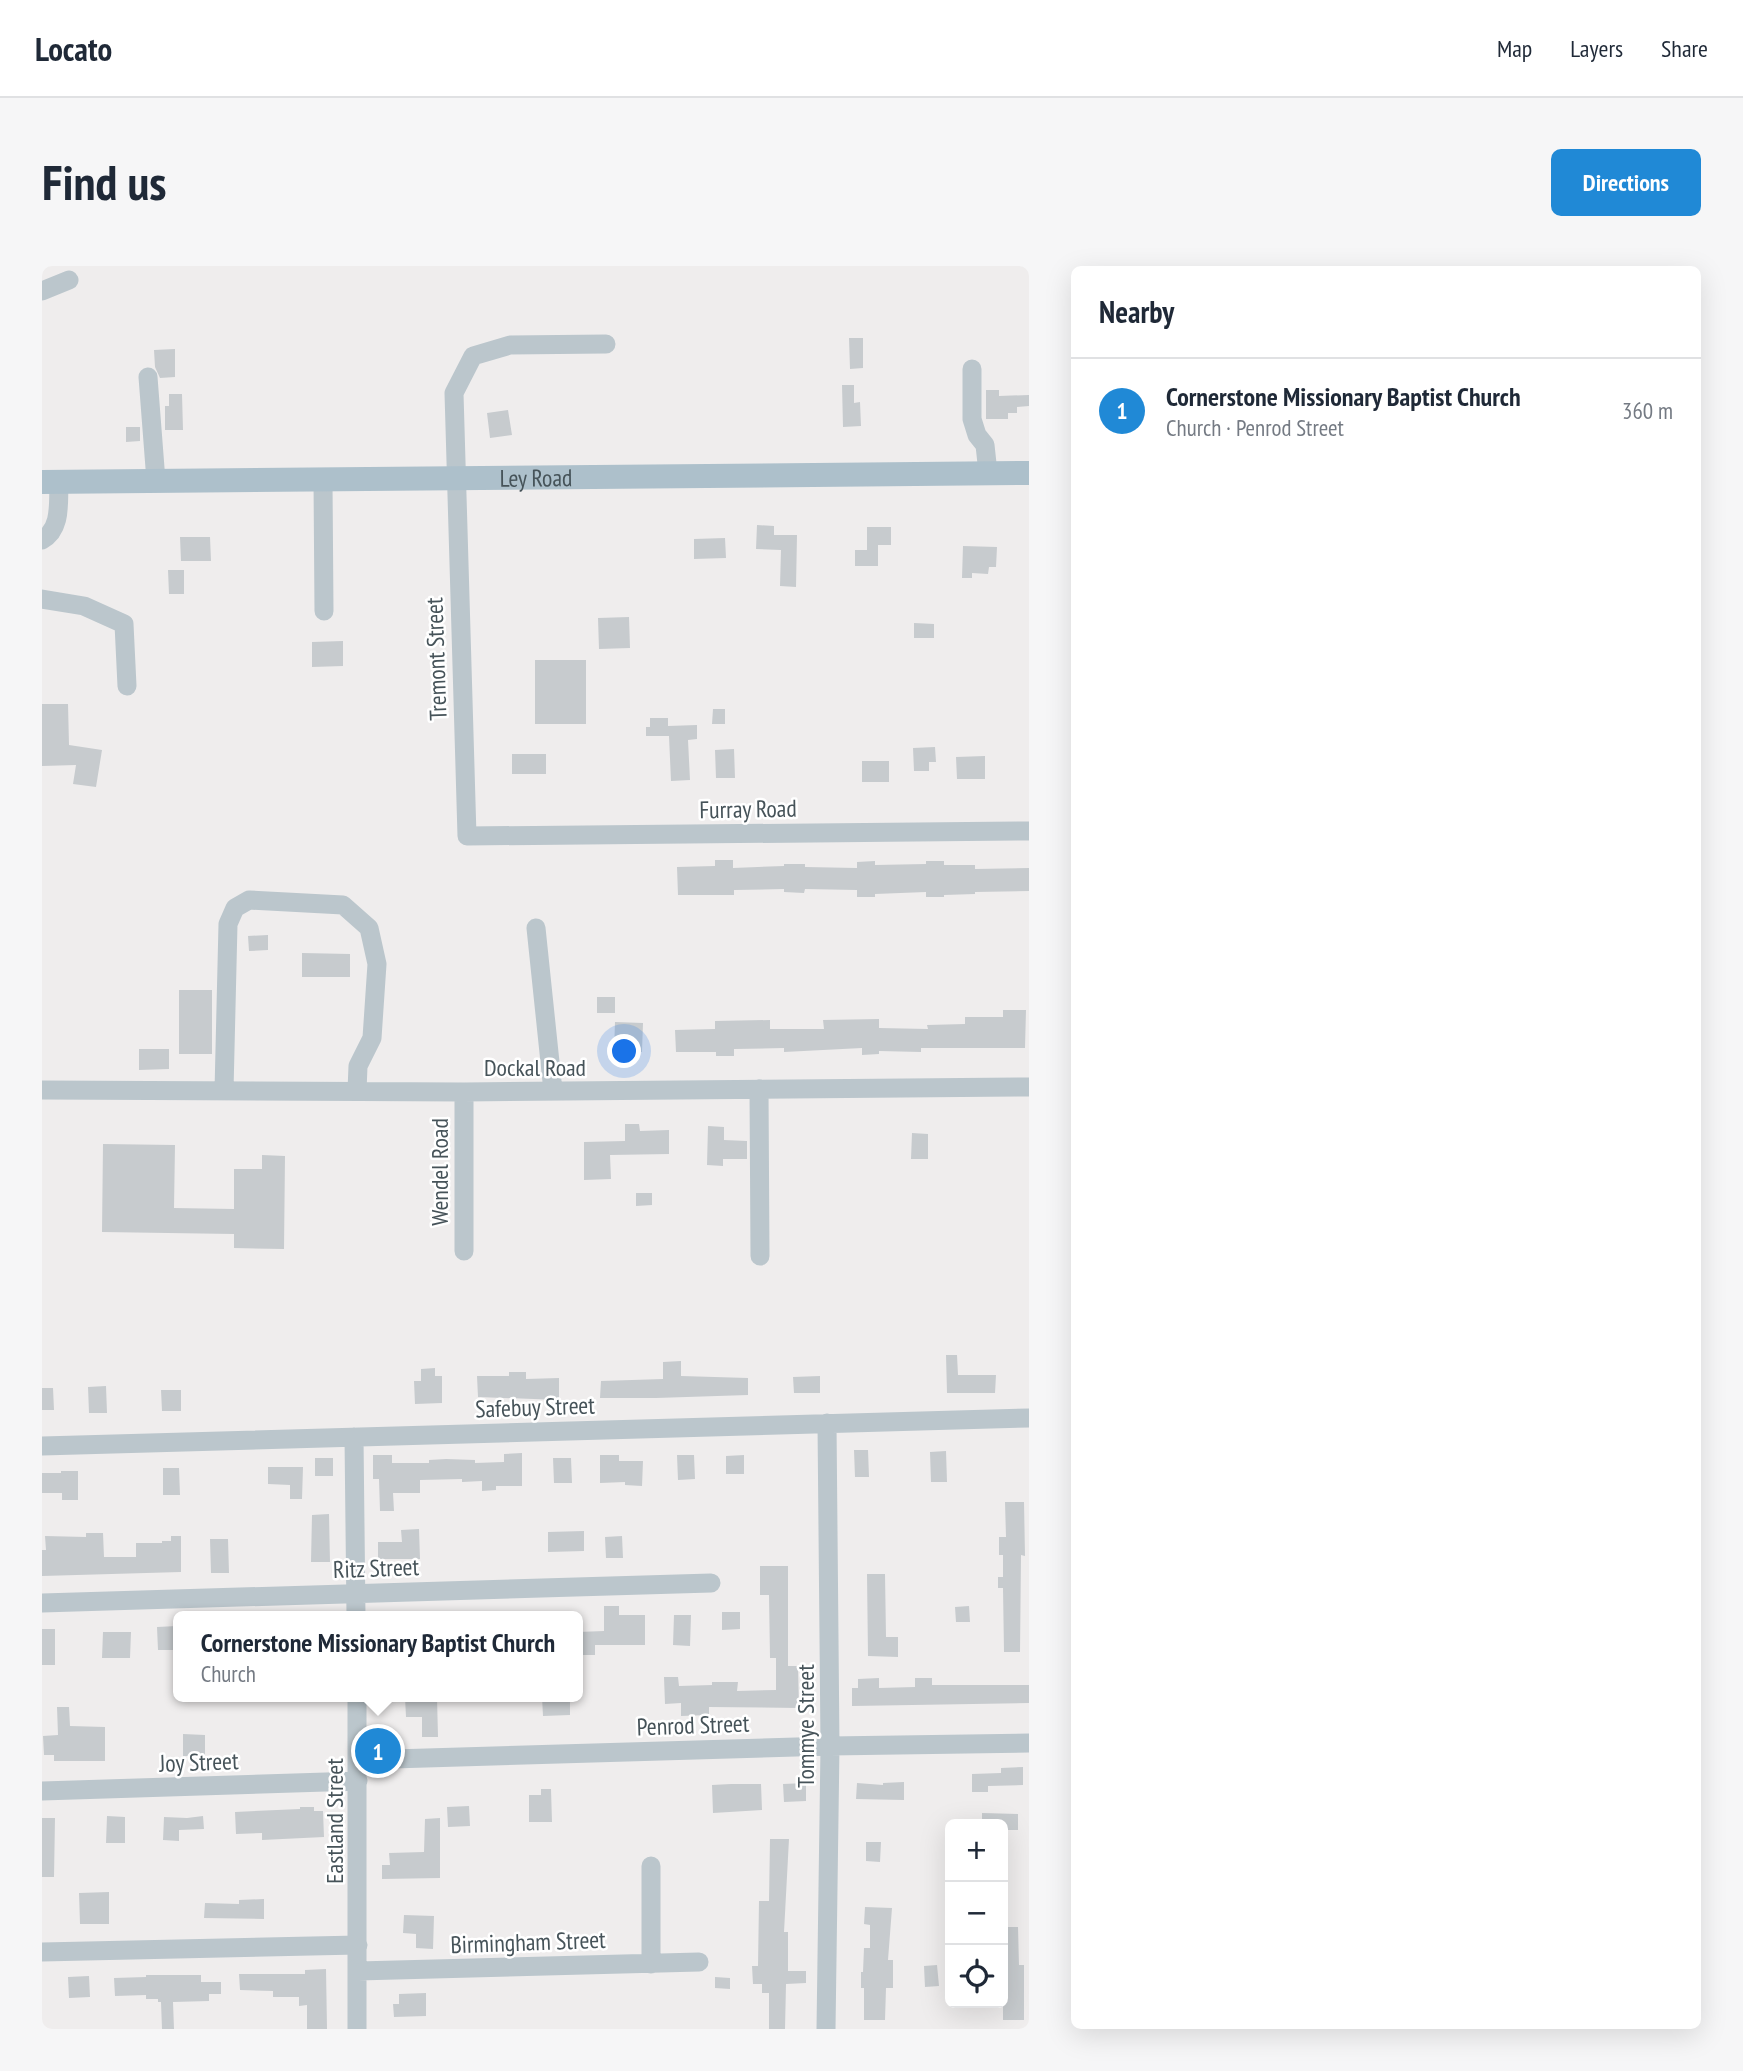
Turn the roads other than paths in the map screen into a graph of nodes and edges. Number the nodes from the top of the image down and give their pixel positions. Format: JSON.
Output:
{"nodes":[{"id":1,"x":69,"y":280,"type":"dead end"},
{"id":2,"x":42,"y":291,"type":"edge"},
{"id":3,"x":606,"y":344,"type":"dead end"},
{"id":4,"x":972,"y":369,"type":"dead end"},
{"id":5,"x":148,"y":377,"type":"dead end"},
{"id":6,"x":988,"y":473,"type":"junction"},
{"id":7,"x":1029,"y":473,"type":"edge"},
{"id":8,"x":455,"y":479,"type":"junction"},
{"id":9,"x":323,"y":480,"type":"junction"},
{"id":10,"x":156,"y":481,"type":"junction"},
{"id":11,"x":50,"y":482,"type":"edge"},
{"id":12,"x":42,"y":540,"type":"edge"},
{"id":13,"x":42,"y":599,"type":"edge"},
{"id":14,"x":324,"y":611,"type":"dead end"},
{"id":15,"x":127,"y":686,"type":"dead end"},
{"id":16,"x":1029,"y":831,"type":"edge"},
{"id":17,"x":467,"y":836,"type":"joint"},
{"id":18,"x":536,"y":928,"type":"dead end"},
{"id":19,"x":1029,"y":1087,"type":"edge"},
{"id":20,"x":759,"y":1089,"type":"junction"},
{"id":21,"x":42,"y":1090,"type":"edge"},
{"id":22,"x":224,"y":1091,"type":"junction"},
{"id":23,"x":357,"y":1091,"type":"junction"},
{"id":24,"x":553,"y":1091,"type":"junction"},
{"id":25,"x":464,"y":1092,"type":"junction"},
{"id":26,"x":464,"y":1251,"type":"dead end"},
{"id":27,"x":760,"y":1256,"type":"dead end"},
{"id":28,"x":1029,"y":1418,"type":"edge"},
{"id":29,"x":827,"y":1423,"type":"junction"},
{"id":30,"x":354,"y":1437,"type":"junction"},
{"id":31,"x":42,"y":1446,"type":"edge"},
{"id":32,"x":711,"y":1583,"type":"dead end"},
{"id":33,"x":356,"y":1592,"type":"junction"},
{"id":34,"x":42,"y":1603,"type":"edge"},
{"id":35,"x":356,"y":1611,"type":"edge"},
{"id":36,"x":357,"y":1702,"type":"edge"},
{"id":37,"x":1029,"y":1743,"type":"edge"},
{"id":38,"x":830,"y":1746,"type":"junction"},
{"id":39,"x":359,"y":1760,"type":"junction"},
{"id":40,"x":358,"y":1781,"type":"junction"},
{"id":41,"x":42,"y":1791,"type":"edge"},
{"id":42,"x":651,"y":1866,"type":"dead end"},
{"id":43,"x":358,"y":1945,"type":"junction"},
{"id":44,"x":42,"y":1952,"type":"edge"},
{"id":45,"x":699,"y":1962,"type":"dead end"},
{"id":46,"x":651,"y":1964,"type":"junction"},
{"id":47,"x":358,"y":1971,"type":"junction"},
{"id":48,"x":357,"y":2029,"type":"edge"},
{"id":49,"x":826,"y":2029,"type":"edge"}],
"edges":[{"from":1,"to":2,"type":"street"},
{"from":3,"to":8,"type":"street","name":"Tremont Street"},
{"from":4,"to":6,"type":"street"},
{"from":5,"to":10,"type":"street"},
{"from":6,"to":7,"type":"main road","name":"Ley Road"},
{"from":6,"to":8,"type":"main road","name":"Ley Road"},
{"from":8,"to":9,"type":"main road","name":"Ley Road"},
{"from":8,"to":17,"type":"street","name":"Tremont Street"},
{"from":9,"to":10,"type":"main road","name":"Ley Road"},
{"from":9,"to":14,"type":"street"},
{"from":10,"to":11,"type":"main road","name":"Ley Road"},
{"from":11,"to":12,"type":"street"},
{"from":13,"to":15,"type":"street"},
{"from":16,"to":17,"type":"street","name":"Furray Road"},
{"from":18,"to":24,"type":"street"},
{"from":19,"to":20,"type":"street","name":"Dockal Road"},
{"from":20,"to":24,"type":"street","name":"Dockal Road"},
{"from":20,"to":27,"type":"street"},
{"from":21,"to":22,"type":"street","name":"Dockal Road"},
{"from":22,"to":23,"type":"street","name":"Dockal Road"},
{"from":22,"to":23,"type":"street"},
{"from":23,"to":25,"type":"street","name":"Dockal Road"},
{"from":24,"to":25,"type":"street","name":"Dockal Road"},
{"from":25,"to":26,"type":"street","name":"Wendel Road"},
{"from":28,"to":29,"type":"street","name":"Safebuy Street"},
{"from":29,"to":30,"type":"street","name":"Safebuy Street"},
{"from":29,"to":38,"type":"street","name":"Tommye Street"},
{"from":30,"to":31,"type":"street","name":"Safebuy Street"},
{"from":30,"to":33,"type":"street"},
{"from":32,"to":33,"type":"street","name":"Ritz Street"},
{"from":33,"to":34,"type":"street","name":"Ritz Street"},
{"from":33,"to":35,"type":"street"},
{"from":36,"to":39,"type":"street","name":"Eastland Street"},
{"from":37,"to":38,"type":"street","name":"Penrod Street"},
{"from":38,"to":39,"type":"street","name":"Penrod Street"},
{"from":38,"to":49,"type":"street","name":"Tommye Street"},
{"from":39,"to":40,"type":"street","name":"Eastland Street"},
{"from":40,"to":41,"type":"street","name":"Joy Street"},
{"from":40,"to":43,"type":"street","name":"Eastland Street"},
{"from":42,"to":46,"type":"street"},
{"from":43,"to":44,"type":"street"},
{"from":43,"to":47,"type":"street","name":"Eastland Street"},
{"from":45,"to":46,"type":"street","name":"Birmingham Street"},
{"from":46,"to":47,"type":"street","name":"Birmingham Street"},
{"from":47,"to":48,"type":"street"}]}
